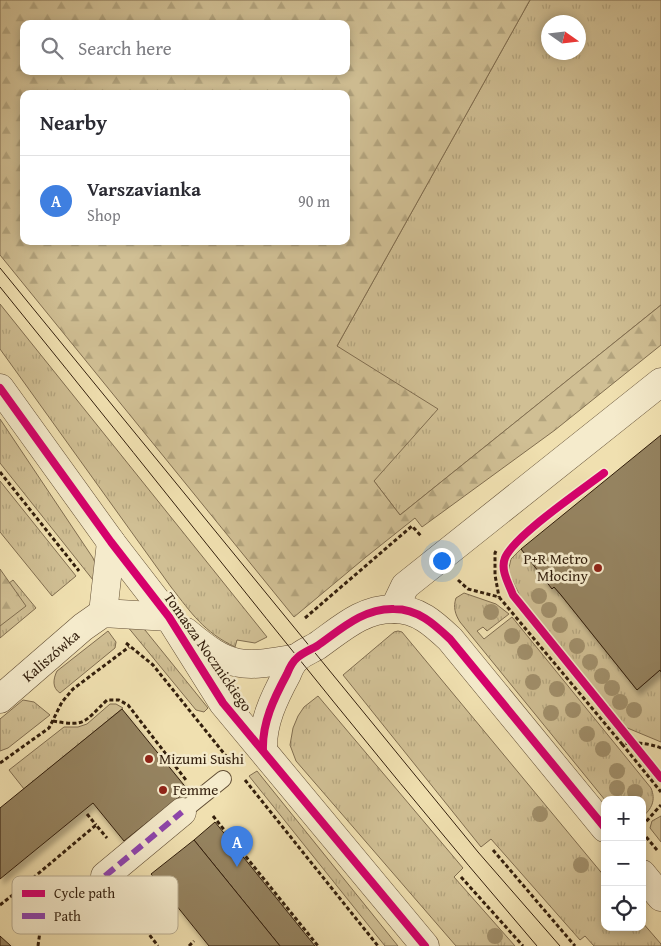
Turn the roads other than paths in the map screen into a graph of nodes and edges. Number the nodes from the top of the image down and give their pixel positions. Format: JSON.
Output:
{"nodes":[{"id":1,"x":661,"y":382,"type":"edge"},
{"id":2,"x":0,"y":388,"type":"edge"},
{"id":3,"x":111,"y":542,"type":"junction"},
{"id":4,"x":394,"y":609,"type":"junction"},
{"id":5,"x":103,"y":613,"type":"junction"},
{"id":6,"x":169,"y":617,"type":"junction"},
{"id":7,"x":297,"y":658,"type":"junction"},
{"id":8,"x":0,"y":699,"type":"edge"},
{"id":9,"x":263,"y":750,"type":"junction"},
{"id":10,"x":223,"y":779,"type":"dead end"},
{"id":11,"x":191,"y":805,"type":"joint"},
{"id":12,"x":601,"y":823,"type":"edge"},
{"id":13,"x":105,"y":876,"type":"dead end"},
{"id":14,"x":646,"y":879,"type":"edge"},
{"id":15,"x":661,"y":897,"type":"edge"},
{"id":16,"x":425,"y":946,"type":"edge"}],
"edges":[{"from":1,"to":4,"type":"street"},
{"from":2,"to":3,"type":"street","name":"Tomasza Nocznickiego"},
{"from":3,"to":5,"type":"street"},
{"from":3,"to":6,"type":"street","name":"Tomasza Nocznickiego"},
{"from":4,"to":7,"type":"street"},
{"from":4,"to":12,"type":"street"},
{"from":5,"to":6,"type":"street"},
{"from":5,"to":8,"type":"street","name":"Kaliszówka"},
{"from":6,"to":7,"type":"street","name":"Tomasza Nocznickiego"},
{"from":6,"to":9,"type":"street","name":"Tomasza Nocznickiego"},
{"from":7,"to":9,"type":"street"},
{"from":9,"to":16,"type":"street","name":"Tomasza Nocznickiego"},
{"from":10,"to":11,"type":"lane"},
{"from":11,"to":13,"type":"street"},
{"from":14,"to":15,"type":"street"}]}
